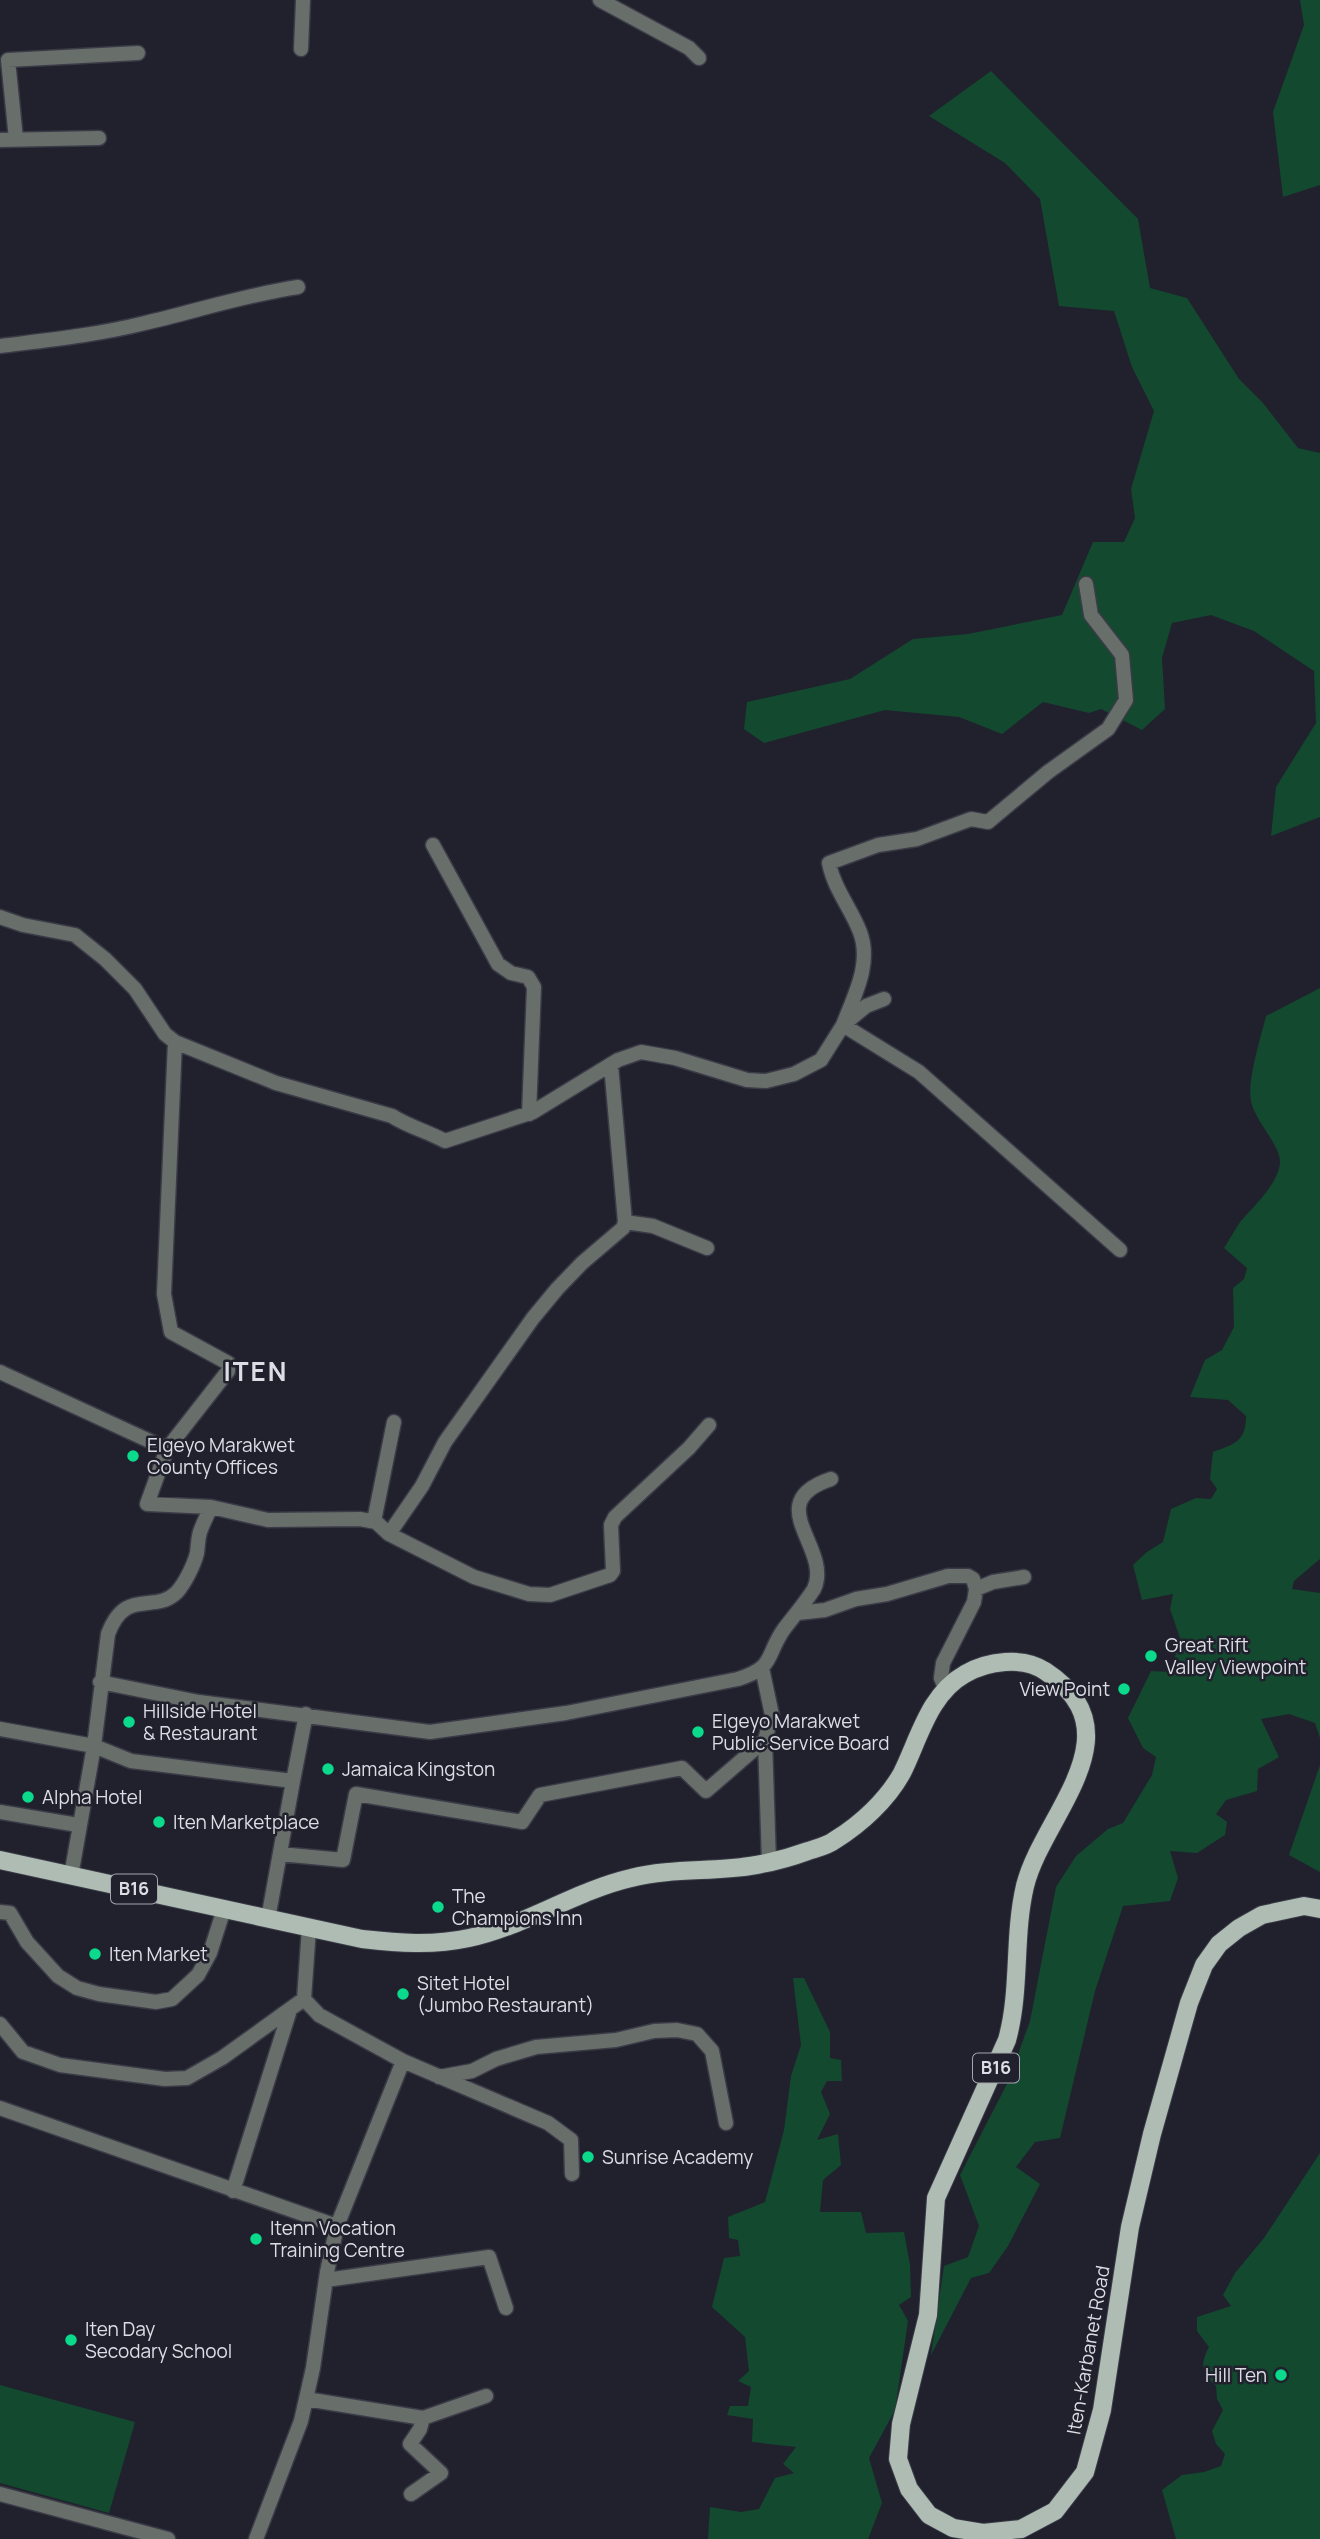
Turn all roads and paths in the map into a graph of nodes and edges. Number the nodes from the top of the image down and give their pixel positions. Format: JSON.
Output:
{"nodes":[{"id":1,"x":303,"y":0,"type":"edge"},
{"id":2,"x":600,"y":0,"type":"edge"},
{"id":3,"x":301,"y":49,"type":"dead end"},
{"id":4,"x":138,"y":53,"type":"dead end"},
{"id":5,"x":699,"y":58,"type":"dead end"},
{"id":6,"x":99,"y":138,"type":"dead end"},
{"id":7,"x":16,"y":139,"type":"junction"},
{"id":8,"x":0,"y":140,"type":"edge"},
{"id":9,"x":298,"y":287,"type":"dead end"},
{"id":10,"x":0,"y":346,"type":"edge"},
{"id":11,"x":1086,"y":584,"type":"dead end"},
{"id":12,"x":433,"y":845,"type":"dead end"},
{"id":13,"x":0,"y":917,"type":"edge"},
{"id":14,"x":884,"y":999,"type":"dead end"},
{"id":15,"x":842,"y":1026,"type":"junction"},
{"id":16,"x":175,"y":1042,"type":"junction"},
{"id":17,"x":611,"y":1065,"type":"junction"},
{"id":18,"x":529,"y":1114,"type":"junction"},
{"id":19,"x":625,"y":1222,"type":"junction"},
{"id":20,"x":707,"y":1248,"type":"dead end"},
{"id":21,"x":1120,"y":1250,"type":"dead end"},
{"id":22,"x":0,"y":1372,"type":"edge"},
{"id":23,"x":394,"y":1422,"type":"dead end"},
{"id":24,"x":709,"y":1425,"type":"dead end"},
{"id":25,"x":167,"y":1449,"type":"junction"},
{"id":26,"x":831,"y":1479,"type":"dead end"},
{"id":27,"x":211,"y":1507,"type":"junction"},
{"id":28,"x":373,"y":1521,"type":"junction"},
{"id":29,"x":388,"y":1534,"type":"junction"},
{"id":30,"x":1024,"y":1577,"type":"dead end"},
{"id":31,"x":976,"y":1589,"type":"junction"},
{"id":32,"x":798,"y":1613,"type":"junction"},
{"id":33,"x":762,"y":1668,"type":"junction"},
{"id":34,"x":100,"y":1682,"type":"junction"},
{"id":35,"x":946,"y":1690,"type":"junction"},
{"id":36,"x":306,"y":1714,"type":"junction"},
{"id":37,"x":0,"y":1729,"type":"edge"},
{"id":38,"x":765,"y":1740,"type":"junction"},
{"id":39,"x":94,"y":1746,"type":"junction"},
{"id":40,"x":293,"y":1781,"type":"junction"},
{"id":41,"x":0,"y":1812,"type":"edge"},
{"id":42,"x":78,"y":1825,"type":"junction"},
{"id":43,"x":280,"y":1854,"type":"junction"},
{"id":44,"x":0,"y":1860,"type":"edge"},
{"id":45,"x":769,"y":1862,"type":"junction"},
{"id":46,"x":71,"y":1876,"type":"junction"},
{"id":47,"x":224,"y":1909,"type":"junction"},
{"id":48,"x":1320,"y":1909,"type":"edge"},
{"id":49,"x":0,"y":1912,"type":"edge"},
{"id":50,"x":268,"y":1919,"type":"junction"},
{"id":51,"x":309,"y":1928,"type":"junction"},
{"id":52,"x":304,"y":1999,"type":"junction"},
{"id":53,"x":290,"y":2010,"type":"junction"},
{"id":54,"x":0,"y":2024,"type":"edge"},
{"id":55,"x":403,"y":2061,"type":"junction"},
{"id":56,"x":439,"y":2077,"type":"junction"},
{"id":57,"x":0,"y":2108,"type":"edge"},
{"id":58,"x":726,"y":2123,"type":"dead end"},
{"id":59,"x":572,"y":2174,"type":"dead end"},
{"id":60,"x":233,"y":2191,"type":"junction"},
{"id":61,"x":337,"y":2226,"type":"junction"},
{"id":62,"x":326,"y":2280,"type":"junction"},
{"id":63,"x":506,"y":2308,"type":"dead end"},
{"id":64,"x":486,"y":2396,"type":"dead end"},
{"id":65,"x":306,"y":2399,"type":"junction"},
{"id":66,"x":423,"y":2418,"type":"junction"},
{"id":67,"x":0,"y":2494,"type":"edge"},
{"id":68,"x":411,"y":2494,"type":"dead end"},
{"id":69,"x":168,"y":2539,"type":"edge"},
{"id":70,"x":256,"y":2539,"type":"edge"}],
"edges":[{"from":1,"to":3,"type":"street"},
{"from":2,"to":5,"type":"street"},
{"from":4,"to":7,"type":"street"},
{"from":6,"to":7,"type":"street"},
{"from":7,"to":8,"type":"street"},
{"from":9,"to":10,"type":"street"},
{"from":11,"to":15,"type":"street"},
{"from":12,"to":18,"type":"street"},
{"from":13,"to":16,"type":"street"},
{"from":14,"to":15,"type":"street"},
{"from":15,"to":17,"type":"street"},
{"from":15,"to":21,"type":"street"},
{"from":16,"to":18,"type":"street"},
{"from":16,"to":25,"type":"street"},
{"from":17,"to":18,"type":"street"},
{"from":17,"to":19,"type":"street"},
{"from":19,"to":20,"type":"street"},
{"from":19,"to":29,"type":"street"},
{"from":22,"to":25,"type":"street"},
{"from":23,"to":28,"type":"street"},
{"from":24,"to":29,"type":"street"},
{"from":25,"to":27,"type":"street"},
{"from":26,"to":32,"type":"street"},
{"from":27,"to":28,"type":"street"},
{"from":27,"to":34,"type":"street"},
{"from":28,"to":29,"type":"street"},
{"from":30,"to":31,"type":"street"},
{"from":31,"to":32,"type":"street"},
{"from":31,"to":35,"type":"street"},
{"from":32,"to":33,"type":"street"},
{"from":33,"to":36,"type":"street"},
{"from":33,"to":38,"type":"street"},
{"from":34,"to":36,"type":"street"},
{"from":34,"to":39,"type":"street"},
{"from":35,"to":45,"type":"main road","name":"Iten-Karbanet Road","number":"B16"},
{"from":35,"to":48,"type":"main road","name":"Iten-Karbanet Road","number":"B16"},
{"from":36,"to":40,"type":"street"},
{"from":37,"to":39,"type":"street"},
{"from":38,"to":43,"type":"street"},
{"from":38,"to":45,"type":"street"},
{"from":39,"to":40,"type":"street"},
{"from":39,"to":42,"type":"street"},
{"from":40,"to":43,"type":"street"},
{"from":41,"to":42,"type":"street"},
{"from":42,"to":46,"type":"street"},
{"from":43,"to":50,"type":"street"},
{"from":44,"to":46,"type":"main road","number":"B16"},
{"from":45,"to":51,"type":"main road","name":"Iten-Karbanet Road","number":"B16"},
{"from":46,"to":47,"type":"main road","number":"B16"},
{"from":47,"to":49,"type":"street"},
{"from":47,"to":50,"type":"main road","number":"B16"},
{"from":50,"to":51,"type":"main road","name":"Iten-Karbanet Road","number":"B16"},
{"from":51,"to":52,"type":"street"},
{"from":52,"to":53,"type":"street"},
{"from":52,"to":55,"type":"street"},
{"from":53,"to":54,"type":"street"},
{"from":53,"to":60,"type":"street"},
{"from":55,"to":56,"type":"street"},
{"from":55,"to":61,"type":"street"},
{"from":56,"to":58,"type":"street"},
{"from":56,"to":59,"type":"street"},
{"from":57,"to":60,"type":"street"},
{"from":60,"to":61,"type":"street"},
{"from":61,"to":62,"type":"street"},
{"from":62,"to":63,"type":"street"},
{"from":62,"to":65,"type":"street"},
{"from":64,"to":66,"type":"street"},
{"from":65,"to":66,"type":"street"},
{"from":65,"to":70,"type":"street"},
{"from":66,"to":68,"type":"street"},
{"from":67,"to":69,"type":"street"}]}
